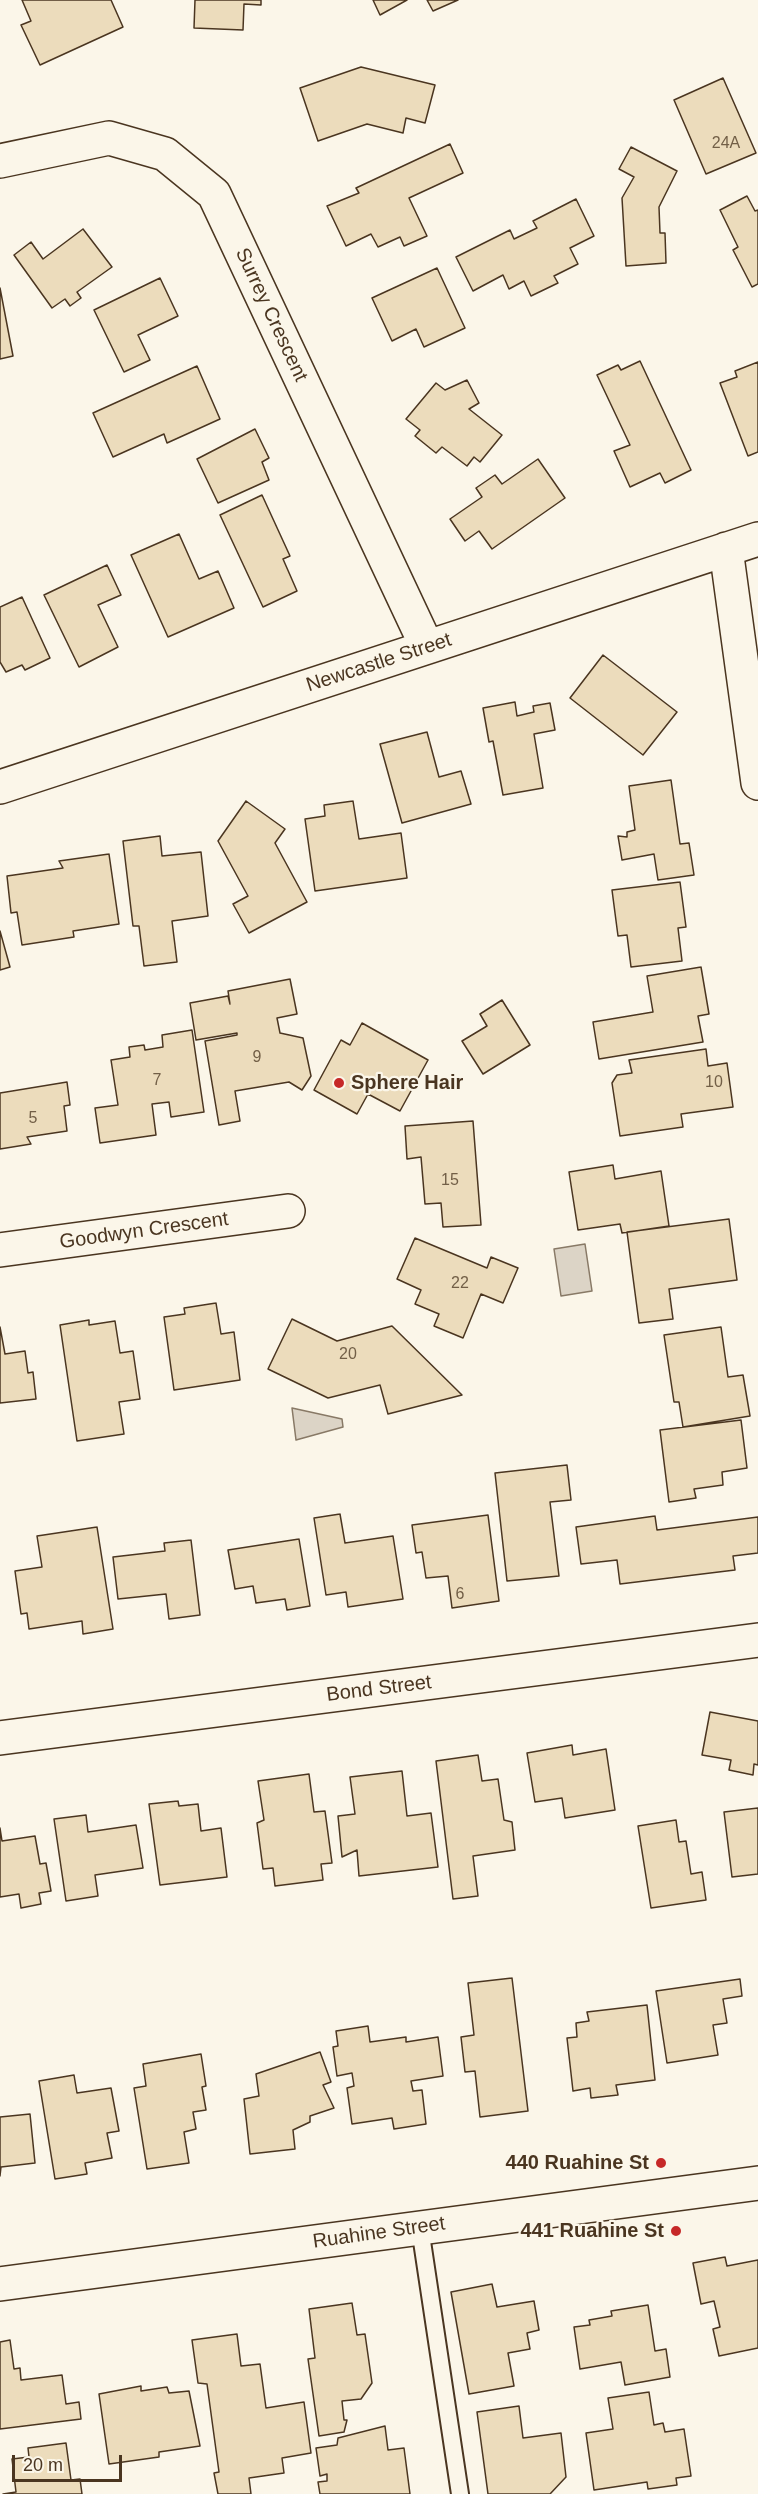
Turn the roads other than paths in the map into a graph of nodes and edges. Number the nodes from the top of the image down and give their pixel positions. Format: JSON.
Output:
{"nodes":[{"id":1,"x":0,"y":161,"type":"edge"},
{"id":2,"x":758,"y":539,"type":"edge"},
{"id":3,"x":726,"y":549,"type":"junction"},
{"id":4,"x":427,"y":647,"type":"junction"},
{"id":5,"x":758,"y":783,"type":"edge"},
{"id":6,"x":0,"y":787,"type":"edge"},
{"id":7,"x":288,"y":1211,"type":"dead end"},
{"id":8,"x":0,"y":1250,"type":"edge"},
{"id":9,"x":758,"y":1640,"type":"edge"},
{"id":10,"x":0,"y":1738,"type":"edge"},
{"id":11,"x":758,"y":2183,"type":"edge"},
{"id":12,"x":420,"y":2228,"type":"junction"},
{"id":13,"x":0,"y":2284,"type":"edge"},
{"id":14,"x":460,"y":2494,"type":"edge"}],
"edges":[{"from":1,"to":4,"type":"street","name":"Surrey Crescent"},
{"from":2,"to":3,"type":"street","name":"Newcastle Street"},
{"from":3,"to":4,"type":"street","name":"Newcastle Street"},
{"from":3,"to":5,"type":"street"},
{"from":4,"to":6,"type":"street","name":"Newcastle Street"},
{"from":7,"to":8,"type":"street","name":"Goodwyn Crescent"},
{"from":9,"to":10,"type":"street","name":"Bond Street"},
{"from":11,"to":12,"type":"street","name":"Ruahine Street"},
{"from":12,"to":13,"type":"street","name":"Ruahine Street"},
{"from":12,"to":14,"type":"lane"}]}
